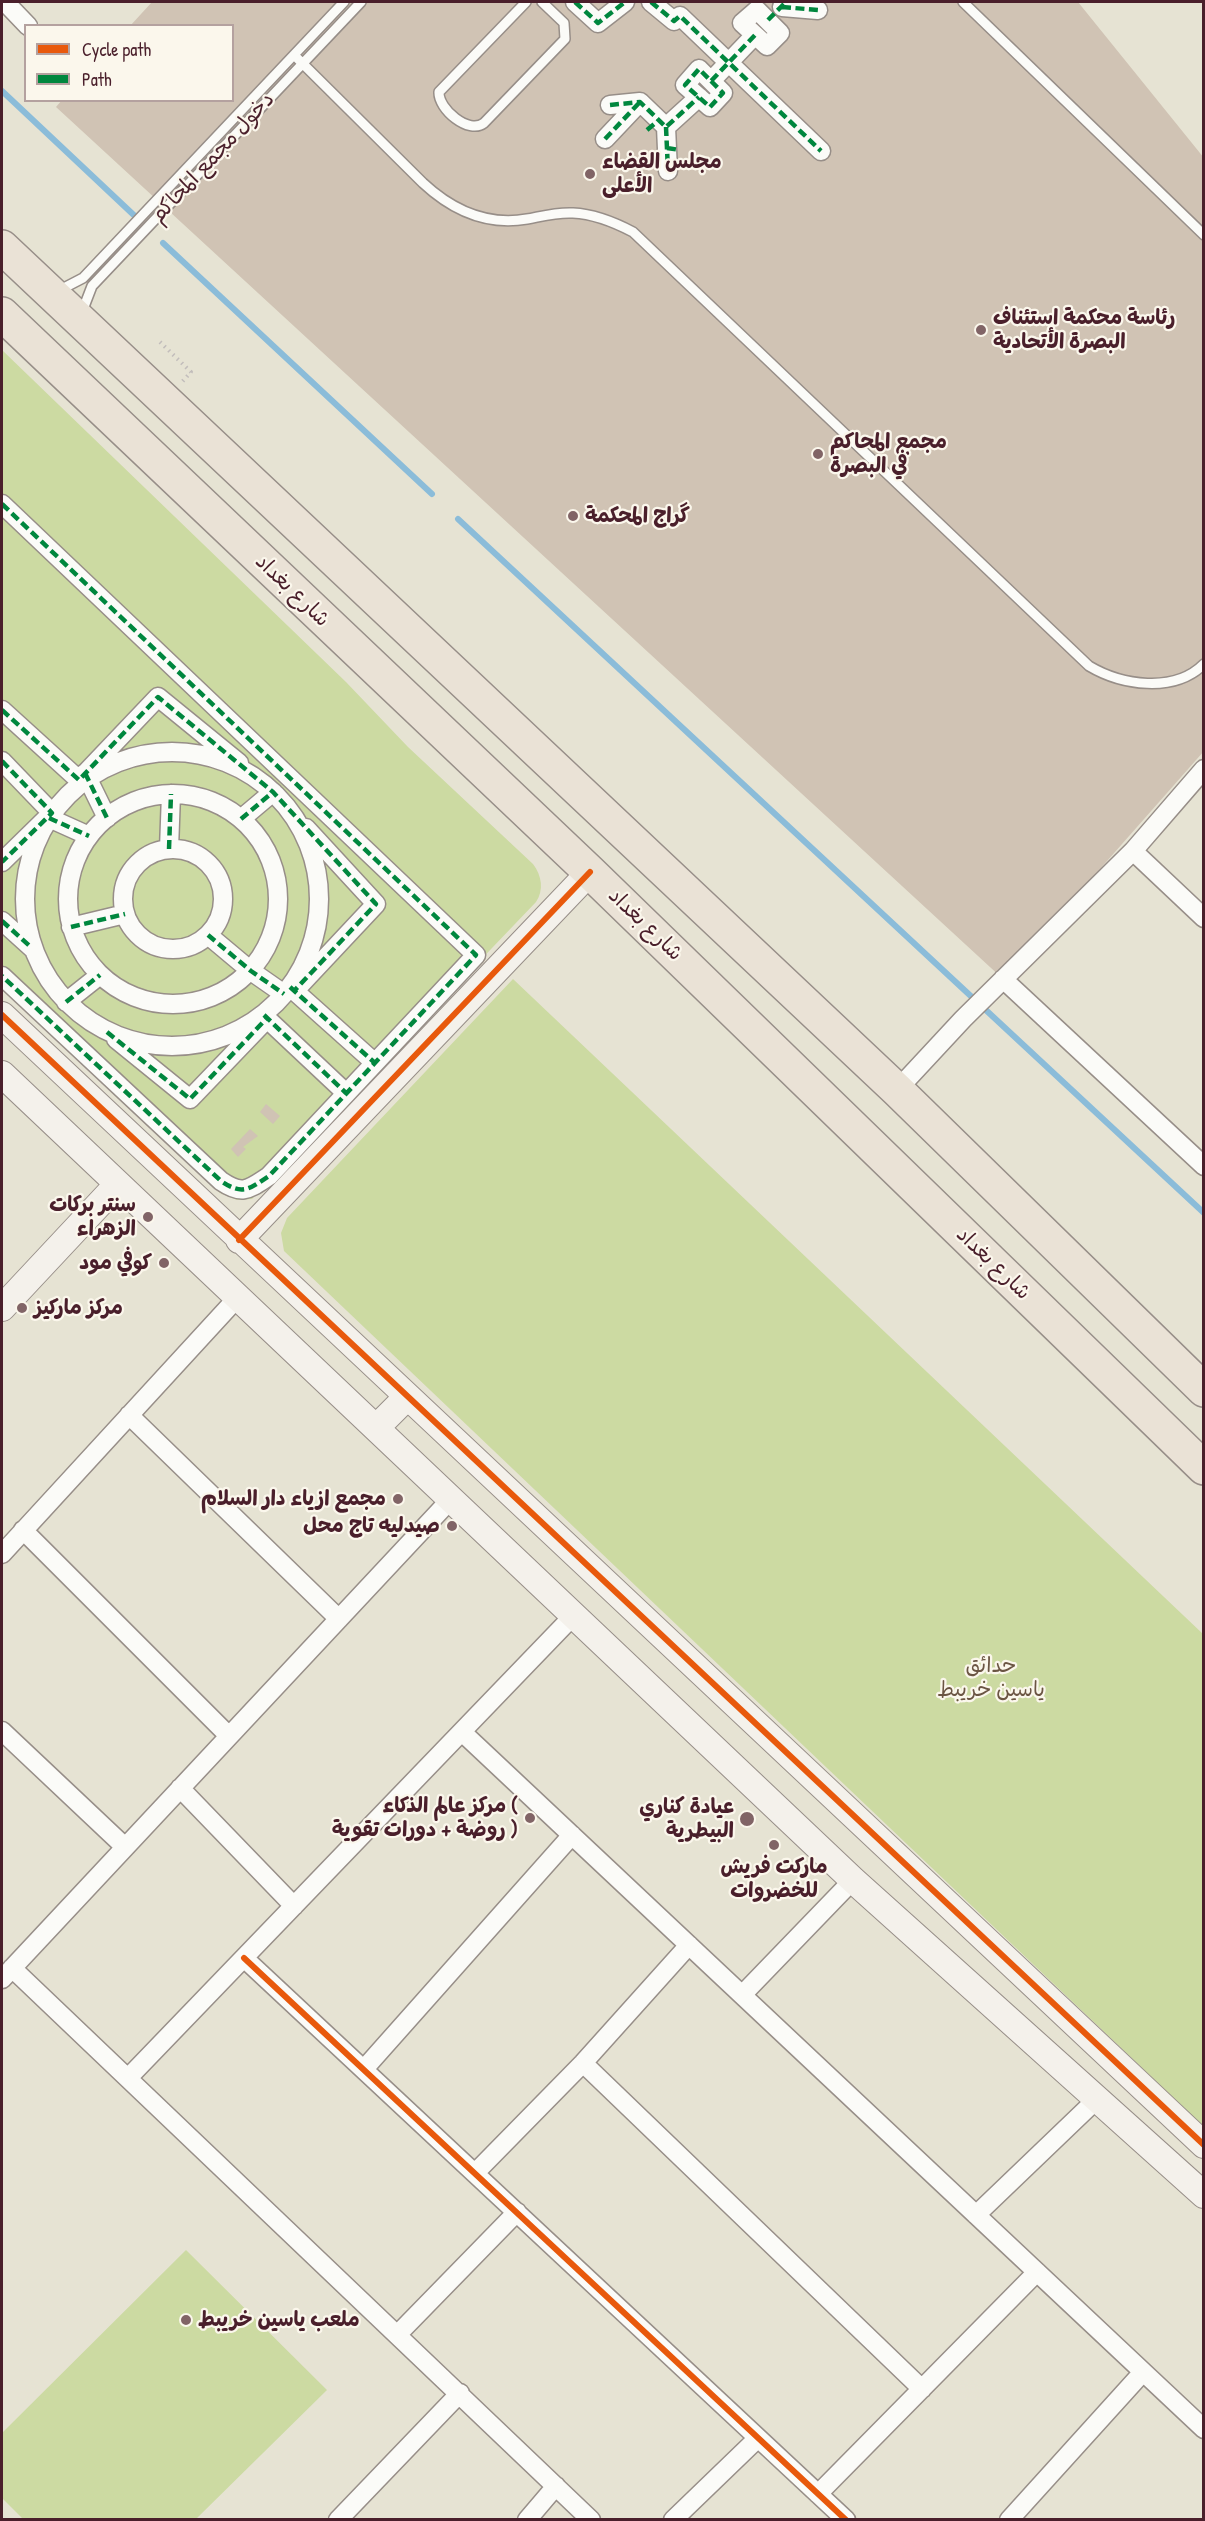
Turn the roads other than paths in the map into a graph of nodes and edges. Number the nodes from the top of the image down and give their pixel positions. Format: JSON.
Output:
{"nodes":[{"id":1,"x":5,"y":2,"type":"edge"},
{"id":2,"x":344,"y":2,"type":"edge"},
{"id":3,"x":361,"y":2,"type":"edge"},
{"id":4,"x":526,"y":2,"type":"edge"},
{"id":5,"x":542,"y":2,"type":"edge"},
{"id":6,"x":575,"y":2,"type":"edge"},
{"id":7,"x":626,"y":2,"type":"edge"},
{"id":8,"x":651,"y":2,"type":"edge"},
{"id":9,"x":963,"y":2,"type":"edge"},
{"id":10,"x":784,"y":4,"type":"edge"},
{"id":11,"x":818,"y":10,"type":"dead end"},
{"id":12,"x":26,"y":24,"type":"edge"},
{"id":13,"x":294,"y":55,"type":"junction"},
{"id":14,"x":303,"y":63,"type":"junction"},
{"id":15,"x":729,"y":63,"type":"junction"},
{"id":16,"x":640,"y":102,"type":"junction"},
{"id":17,"x":610,"y":105,"type":"dead end"},
{"id":18,"x":658,"y":126,"type":"junction"},
{"id":19,"x":605,"y":139,"type":"dead end"},
{"id":20,"x":821,"y":151,"type":"dead end"},
{"id":21,"x":668,"y":171,"type":"dead end"},
{"id":22,"x":1203,"y":235,"type":"edge"},
{"id":23,"x":2,"y":248,"type":"edge"},
{"id":24,"x":49,"y":292,"type":"junction"},
{"id":25,"x":2,"y":314,"type":"edge"},
{"id":26,"x":82,"y":324,"type":"junction"},
{"id":27,"x":2,"y":504,"type":"edge"},
{"id":28,"x":1203,"y":664,"type":"edge"},
{"id":29,"x":2,"y":710,"type":"edge"},
{"id":30,"x":2,"y":761,"type":"edge"},
{"id":31,"x":1203,"y":768,"type":"edge"},
{"id":32,"x":87,"y":776,"type":"junction"},
{"id":33,"x":273,"y":792,"type":"junction"},
{"id":34,"x":171,"y":794,"type":"junction"},
{"id":35,"x":51,"y":815,"type":"junction"},
{"id":36,"x":107,"y":818,"type":"junction"},
{"id":37,"x":242,"y":819,"type":"junction"},
{"id":38,"x":89,"y":836,"type":"junction"},
{"id":39,"x":169,"y":849,"type":"junction"},
{"id":40,"x":1133,"y":851,"type":"junction"},
{"id":41,"x":2,"y":862,"type":"edge"},
{"id":42,"x":590,"y":872,"type":"junction"},
{"id":43,"x":125,"y":915,"type":"junction"},
{"id":44,"x":1203,"y":918,"type":"edge"},
{"id":45,"x":2,"y":921,"type":"edge"},
{"id":46,"x":71,"y":927,"type":"junction"},
{"id":47,"x":208,"y":935,"type":"junction"},
{"id":48,"x":32,"y":948,"type":"junction"},
{"id":49,"x":250,"y":971,"type":"junction"},
{"id":50,"x":100,"y":975,"type":"junction"},
{"id":51,"x":2,"y":976,"type":"edge"},
{"id":52,"x":1003,"y":980,"type":"junction"},
{"id":53,"x":290,"y":991,"type":"junction"},
{"id":54,"x":66,"y":1002,"type":"junction"},
{"id":55,"x":2,"y":1015,"type":"edge"},
{"id":56,"x":265,"y":1016,"type":"junction"},
{"id":57,"x":107,"y":1032,"type":"junction"},
{"id":58,"x":375,"y":1063,"type":"junction"},
{"id":59,"x":2,"y":1074,"type":"edge"},
{"id":60,"x":897,"y":1090,"type":"junction"},
{"id":61,"x":346,"y":1093,"type":"junction"},
{"id":62,"x":1203,"y":1166,"type":"edge"},
{"id":63,"x":118,"y":1184,"type":"junction"},
{"id":64,"x":239,"y":1240,"type":"junction"},
{"id":65,"x":238,"y":1297,"type":"junction"},
{"id":66,"x":2,"y":1308,"type":"edge"},
{"id":67,"x":1203,"y":1390,"type":"edge"},
{"id":68,"x":406,"y":1398,"type":"junction"},
{"id":69,"x":129,"y":1415,"type":"junction"},
{"id":70,"x":376,"y":1428,"type":"junction"},
{"id":71,"x":1203,"y":1468,"type":"edge"},
{"id":72,"x":451,"y":1499,"type":"junction"},
{"id":73,"x":23,"y":1530,"type":"junction"},
{"id":74,"x":2,"y":1554,"type":"edge"},
{"id":75,"x":574,"y":1615,"type":"junction"},
{"id":76,"x":339,"y":1619,"type":"junction"},
{"id":77,"x":462,"y":1732,"type":"junction"},
{"id":78,"x":2,"y":1734,"type":"edge"},
{"id":79,"x":229,"y":1736,"type":"junction"},
{"id":80,"x":180,"y":1788,"type":"junction"},
{"id":81,"x":572,"y":1835,"type":"junction"},
{"id":82,"x":125,"y":1847,"type":"junction"},
{"id":83,"x":853,"y":1880,"type":"junction"},
{"id":84,"x":294,"y":1906,"type":"junction"},
{"id":85,"x":689,"y":1945,"type":"junction"},
{"id":86,"x":244,"y":1958,"type":"junction"},
{"id":87,"x":7,"y":1973,"type":"edge"},
{"id":88,"x":742,"y":1995,"type":"junction"},
{"id":89,"x":583,"y":2063,"type":"junction"},
{"id":90,"x":364,"y":2069,"type":"junction"},
{"id":91,"x":128,"y":2078,"type":"junction"},
{"id":92,"x":1097,"y":2099,"type":"junction"},
{"id":93,"x":1203,"y":2145,"type":"edge"},
{"id":94,"x":475,"y":2173,"type":"junction"},
{"id":95,"x":1203,"y":2195,"type":"edge"},
{"id":96,"x":517,"y":2212,"type":"junction"},
{"id":97,"x":976,"y":2215,"type":"junction"},
{"id":98,"x":1037,"y":2272,"type":"junction"},
{"id":99,"x":397,"y":2335,"type":"junction"},
{"id":100,"x":1143,"y":2372,"type":"junction"},
{"id":101,"x":922,"y":2389,"type":"junction"},
{"id":102,"x":460,"y":2393,"type":"junction"},
{"id":103,"x":1203,"y":2429,"type":"edge"},
{"id":104,"x":758,"y":2438,"type":"junction"},
{"id":105,"x":556,"y":2486,"type":"junction"},
{"id":106,"x":819,"y":2494,"type":"junction"},
{"id":107,"x":338,"y":2520,"type":"edge"},
{"id":108,"x":527,"y":2520,"type":"edge"},
{"id":109,"x":591,"y":2520,"type":"edge"},
{"id":110,"x":673,"y":2520,"type":"edge"},
{"id":111,"x":846,"y":2520,"type":"edge"},
{"id":112,"x":1009,"y":2520,"type":"edge"}],
"edges":[{"from":1,"to":12,"type":"street"},
{"from":2,"to":13,"type":"lane"},
{"from":3,"to":14,"type":"lane","name":"دخول مجمع المحاكم"},
{"from":4,"to":5,"type":"lane"},
{"from":6,"to":7,"type":"street"},
{"from":8,"to":15,"type":"street"},
{"from":9,"to":22,"type":"lane"},
{"from":10,"to":11,"type":"street"},
{"from":10,"to":15,"type":"street"},
{"from":13,"to":14,"type":"lane"},
{"from":13,"to":24,"type":"lane"},
{"from":14,"to":26,"type":"lane","name":"دخول مجمع المحاكم"},
{"from":14,"to":28,"type":"lane"},
{"from":15,"to":18,"type":"street"},
{"from":15,"to":20,"type":"street"},
{"from":16,"to":17,"type":"street"},
{"from":16,"to":18,"type":"street"},
{"from":16,"to":19,"type":"street"},
{"from":18,"to":21,"type":"street"},
{"from":23,"to":24,"type":"highway"},
{"from":24,"to":26,"type":"highway"},
{"from":25,"to":42,"type":"highway","name":"شارع بغداد"},
{"from":26,"to":60,"type":"highway"},
{"from":27,"to":58,"type":"street"},
{"from":29,"to":32,"type":"street"},
{"from":30,"to":35,"type":"street"},
{"from":31,"to":40,"type":"street"},
{"from":32,"to":33,"type":"street"},
{"from":32,"to":33,"type":"street"},
{"from":32,"to":35,"type":"street"},
{"from":32,"to":36,"type":"street"},
{"from":33,"to":37,"type":"street"},
{"from":33,"to":53,"type":"street"},
{"from":33,"to":53,"type":"street"},
{"from":34,"to":36,"type":"street"},
{"from":34,"to":37,"type":"street"},
{"from":34,"to":39,"type":"street"},
{"from":35,"to":38,"type":"street"},
{"from":35,"to":41,"type":"street"},
{"from":35,"to":48,"type":"street"},
{"from":36,"to":38,"type":"street"},
{"from":37,"to":49,"type":"street"},
{"from":38,"to":46,"type":"street"},
{"from":39,"to":43,"type":"street"},
{"from":39,"to":47,"type":"street"},
{"from":40,"to":44,"type":"street"},
{"from":40,"to":52,"type":"street"},
{"from":42,"to":64,"type":"street"},
{"from":42,"to":71,"type":"highway","name":"شارع بغداد"},
{"from":43,"to":46,"type":"street"},
{"from":43,"to":47,"type":"street"},
{"from":45,"to":48,"type":"street"},
{"from":46,"to":50,"type":"street"},
{"from":47,"to":49,"type":"street"},
{"from":48,"to":54,"type":"street"},
{"from":49,"to":50,"type":"street"},
{"from":49,"to":53,"type":"street"},
{"from":50,"to":54,"type":"street"},
{"from":51,"to":61,"type":"street"},
{"from":52,"to":60,"type":"street"},
{"from":52,"to":62,"type":"street"},
{"from":53,"to":56,"type":"street"},
{"from":53,"to":58,"type":"street"},
{"from":54,"to":57,"type":"street"},
{"from":55,"to":64,"type":"street"},
{"from":56,"to":57,"type":"street"},
{"from":56,"to":57,"type":"street"},
{"from":56,"to":61,"type":"street"},
{"from":58,"to":61,"type":"street"},
{"from":59,"to":63,"type":"street"},
{"from":60,"to":67,"type":"highway"},
{"from":63,"to":65,"type":"street"},
{"from":63,"to":66,"type":"street"},
{"from":64,"to":68,"type":"street"},
{"from":65,"to":69,"type":"street"},
{"from":65,"to":70,"type":"street"},
{"from":68,"to":70,"type":"street"},
{"from":68,"to":93,"type":"street"},
{"from":69,"to":73,"type":"street"},
{"from":69,"to":76,"type":"street"},
{"from":70,"to":72,"type":"street"},
{"from":72,"to":75,"type":"street"},
{"from":72,"to":76,"type":"street"},
{"from":73,"to":74,"type":"street"},
{"from":73,"to":79,"type":"street"},
{"from":75,"to":77,"type":"street"},
{"from":75,"to":83,"type":"street"},
{"from":76,"to":79,"type":"street"},
{"from":77,"to":81,"type":"street"},
{"from":77,"to":84,"type":"street"},
{"from":78,"to":82,"type":"street"},
{"from":79,"to":80,"type":"street"},
{"from":80,"to":82,"type":"street"},
{"from":80,"to":84,"type":"street"},
{"from":81,"to":85,"type":"street"},
{"from":81,"to":90,"type":"street"},
{"from":82,"to":87,"type":"street"},
{"from":83,"to":88,"type":"street"},
{"from":83,"to":92,"type":"street"},
{"from":84,"to":86,"type":"street"},
{"from":85,"to":88,"type":"street"},
{"from":85,"to":89,"type":"street"},
{"from":86,"to":90,"type":"street"},
{"from":86,"to":91,"type":"street"},
{"from":87,"to":91,"type":"street"},
{"from":88,"to":97,"type":"street"},
{"from":89,"to":94,"type":"street"},
{"from":89,"to":101,"type":"street"},
{"from":90,"to":94,"type":"street"},
{"from":91,"to":99,"type":"street"},
{"from":92,"to":95,"type":"street"},
{"from":92,"to":97,"type":"street"},
{"from":94,"to":96,"type":"street"},
{"from":96,"to":99,"type":"street"},
{"from":96,"to":104,"type":"street"},
{"from":97,"to":98,"type":"street"},
{"from":98,"to":100,"type":"street"},
{"from":98,"to":101,"type":"street"},
{"from":99,"to":102,"type":"street"},
{"from":100,"to":103,"type":"street"},
{"from":100,"to":112,"type":"street"},
{"from":101,"to":106,"type":"street"},
{"from":102,"to":105,"type":"street"},
{"from":102,"to":107,"type":"street"},
{"from":104,"to":106,"type":"street"},
{"from":104,"to":110,"type":"street"},
{"from":105,"to":108,"type":"street"},
{"from":105,"to":109,"type":"street"},
{"from":106,"to":111,"type":"street"}]}
